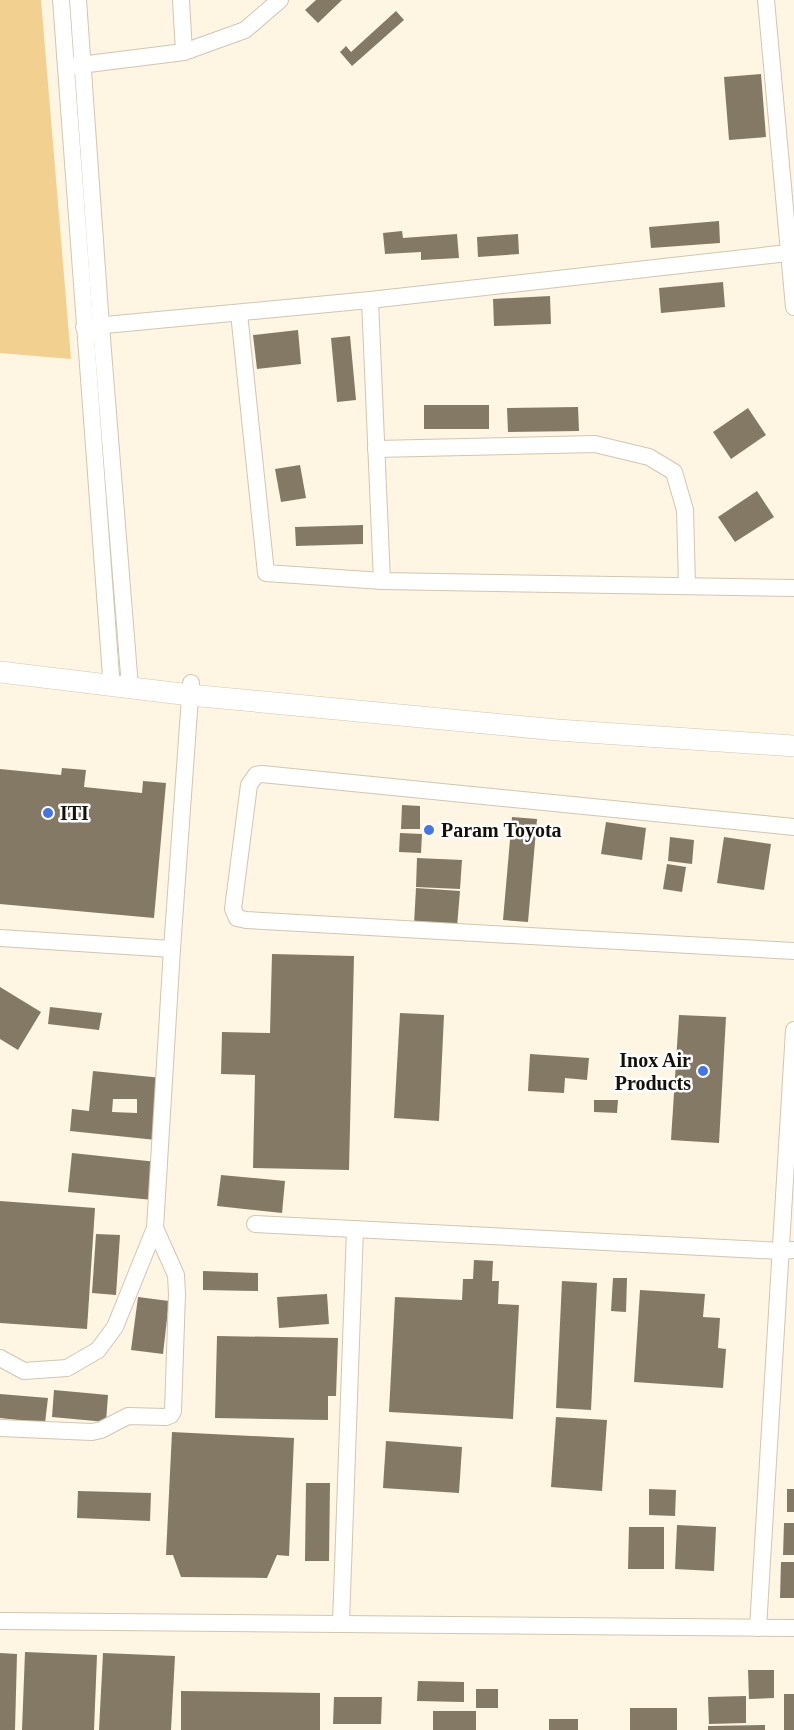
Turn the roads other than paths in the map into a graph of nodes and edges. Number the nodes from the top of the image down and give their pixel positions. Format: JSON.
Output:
{"nodes":[{"id":1,"x":60,"y":0,"type":"edge"},
{"id":2,"x":78,"y":0,"type":"edge"},
{"id":3,"x":181,"y":0,"type":"edge"},
{"id":4,"x":280,"y":0,"type":"edge"},
{"id":5,"x":766,"y":0,"type":"edge"},
{"id":6,"x":184,"y":52,"type":"junction"},
{"id":7,"x":82,"y":65,"type":"junction"},
{"id":8,"x":65,"y":67,"type":"junction"},
{"id":9,"x":787,"y":134,"type":"edge"},
{"id":10,"x":791,"y":255,"type":"edge"},
{"id":11,"x":370,"y":300,"type":"junction"},
{"id":12,"x":794,"y":307,"type":"edge"},
{"id":13,"x":239,"y":313,"type":"junction"},
{"id":14,"x":92,"y":327,"type":"junction"},
{"id":15,"x":376,"y":449,"type":"junction"},
{"id":16,"x":382,"y":581,"type":"junction"},
{"id":17,"x":687,"y":586,"type":"junction"},
{"id":18,"x":794,"y":588,"type":"edge"},
{"id":19,"x":0,"y":661,"type":"edge"},
{"id":20,"x":0,"y":672,"type":"edge"},
{"id":21,"x":120,"y":681,"type":"junction"},
{"id":22,"x":190,"y":689,"type":"junction"},
{"id":23,"x":794,"y":732,"type":"edge"},
{"id":24,"x":794,"y":746,"type":"edge"},
{"id":25,"x":794,"y":827,"type":"edge"},
{"id":26,"x":0,"y":938,"type":"edge"},
{"id":27,"x":172,"y":949,"type":"junction"},
{"id":28,"x":794,"y":951,"type":"edge"},
{"id":29,"x":794,"y":1030,"type":"edge"},
{"id":30,"x":794,"y":1041,"type":"edge"},
{"id":31,"x":255,"y":1224,"type":"dead end"},
{"id":32,"x":155,"y":1228,"type":"junction"},
{"id":33,"x":355,"y":1229,"type":"junction"},
{"id":34,"x":787,"y":1250,"type":"edge"},
{"id":35,"x":0,"y":1358,"type":"edge"},
{"id":36,"x":0,"y":1428,"type":"edge"},
{"id":37,"x":0,"y":1621,"type":"edge"},
{"id":38,"x":341,"y":1623,"type":"junction"},
{"id":39,"x":758,"y":1628,"type":"junction"},
{"id":40,"x":794,"y":1628,"type":"edge"}],
"edges":[{"from":1,"to":8,"type":"street"},
{"from":2,"to":7,"type":"street"},
{"from":3,"to":6,"type":"street"},
{"from":4,"to":6,"type":"street"},
{"from":5,"to":9,"type":"street"},
{"from":6,"to":7,"type":"street"},
{"from":7,"to":8,"type":"street"},
{"from":7,"to":14,"type":"street"},
{"from":8,"to":14,"type":"street"},
{"from":9,"to":10,"type":"street"},
{"from":10,"to":11,"type":"street"},
{"from":10,"to":12,"type":"street"},
{"from":11,"to":13,"type":"street"},
{"from":11,"to":15,"type":"street"},
{"from":13,"to":14,"type":"street"},
{"from":13,"to":16,"type":"street"},
{"from":14,"to":21,"type":"street"},
{"from":15,"to":16,"type":"street"},
{"from":15,"to":17,"type":"street"},
{"from":16,"to":17,"type":"street"},
{"from":17,"to":18,"type":"street"},
{"from":19,"to":21,"type":"main road"},
{"from":20,"to":21,"type":"main road"},
{"from":21,"to":22,"type":"main road"},
{"from":22,"to":23,"type":"main road"},
{"from":22,"to":24,"type":"main road"},
{"from":22,"to":27,"type":"street"},
{"from":25,"to":28,"type":"street"},
{"from":26,"to":27,"type":"street"},
{"from":27,"to":32,"type":"street"},
{"from":29,"to":30,"type":"street"},
{"from":30,"to":34,"type":"street"},
{"from":31,"to":33,"type":"street"},
{"from":32,"to":35,"type":"street"},
{"from":32,"to":36,"type":"street"},
{"from":33,"to":34,"type":"street"},
{"from":33,"to":38,"type":"street"},
{"from":34,"to":39,"type":"street"},
{"from":37,"to":38,"type":"street"},
{"from":38,"to":39,"type":"street"},
{"from":39,"to":40,"type":"street"}]}
